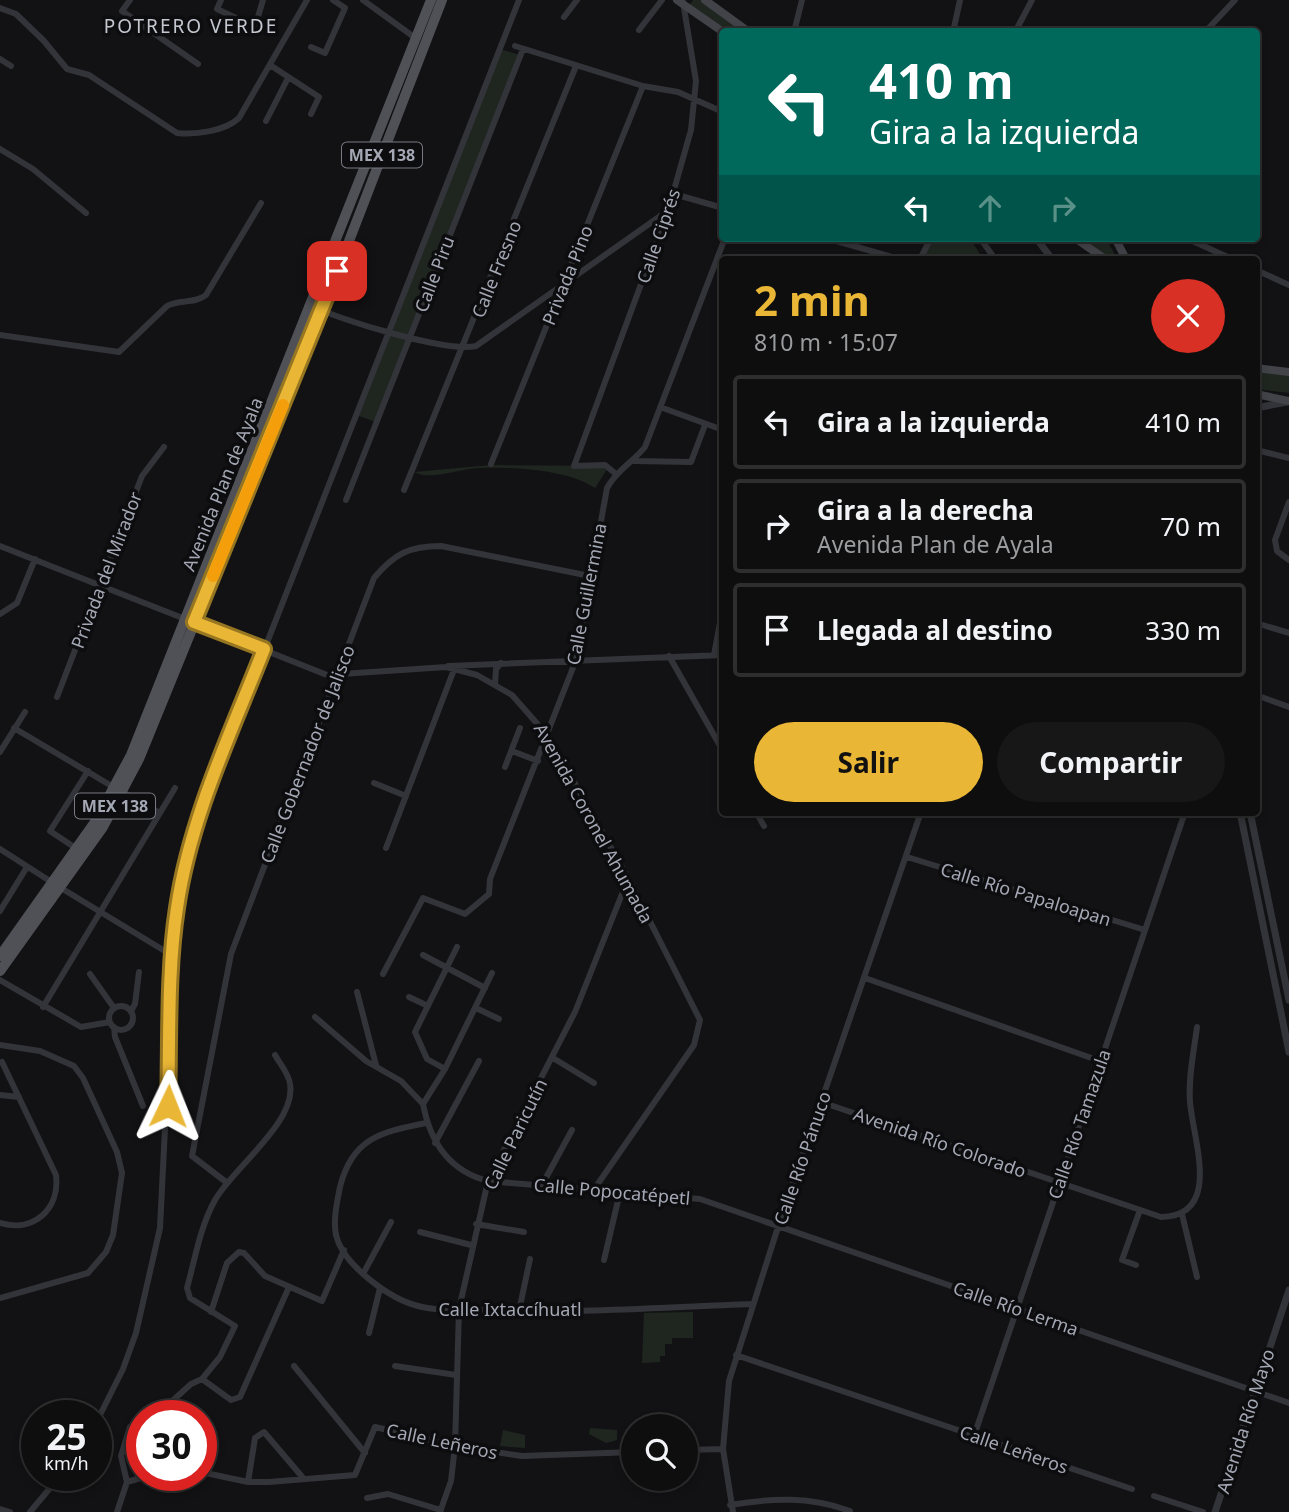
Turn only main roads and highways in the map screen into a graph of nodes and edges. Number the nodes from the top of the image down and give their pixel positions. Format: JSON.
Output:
{"nodes":[{"id":1,"x":431,"y":0,"type":"edge"},
{"id":2,"x":442,"y":0,"type":"edge"},
{"id":3,"x":705,"y":0,"type":"edge"},
{"id":4,"x":681,"y":1,"type":"edge"},
{"id":5,"x":744,"y":28,"type":"edge"},
{"id":6,"x":719,"y":29,"type":"edge"},
{"id":7,"x":1081,"y":242,"type":"edge"},
{"id":8,"x":1101,"y":256,"type":"edge"},
{"id":9,"x":1260,"y":368,"type":"edge"},
{"id":10,"x":1289,"y":372,"type":"edge"},
{"id":11,"x":1260,"y":395,"type":"edge"},
{"id":12,"x":1289,"y":401,"type":"edge"},
{"id":13,"x":190,"y":620,"type":"junction"},
{"id":14,"x":119,"y":790,"type":"junction"},
{"id":15,"x":57,"y":886,"type":"junction"},
{"id":16,"x":0,"y":957,"type":"edge"},
{"id":17,"x":0,"y":971,"type":"edge"}],
"edges":[{"from":1,"to":13,"type":"main road","name":"Avenida Plan de Ayala","number":"MEX 138"},
{"from":2,"to":13,"type":"main road","name":"Avenida Plan de Ayala","number":"MEX 138"},
{"from":3,"to":5,"type":"main road"},
{"from":4,"to":6,"type":"main road"},
{"from":7,"to":8,"type":"main road"},
{"from":9,"to":10,"type":"main road"},
{"from":11,"to":12,"type":"main road"},
{"from":13,"to":14,"type":"main road","name":"Avenida Plan de Ayala","number":"MEX 138"},
{"from":14,"to":15,"type":"main road","name":"Avenida Plan de Ayala","number":"MEX 138"},
{"from":14,"to":15,"type":"main road","name":"Avenida Plan de Ayala","number":"MEX 138"},
{"from":15,"to":16,"type":"main road","name":"Avenida Plan de Ayala","number":"MEX 138"},
{"from":15,"to":17,"type":"main road","name":"Avenida Plan de Ayala","number":"MEX 138"}]}
